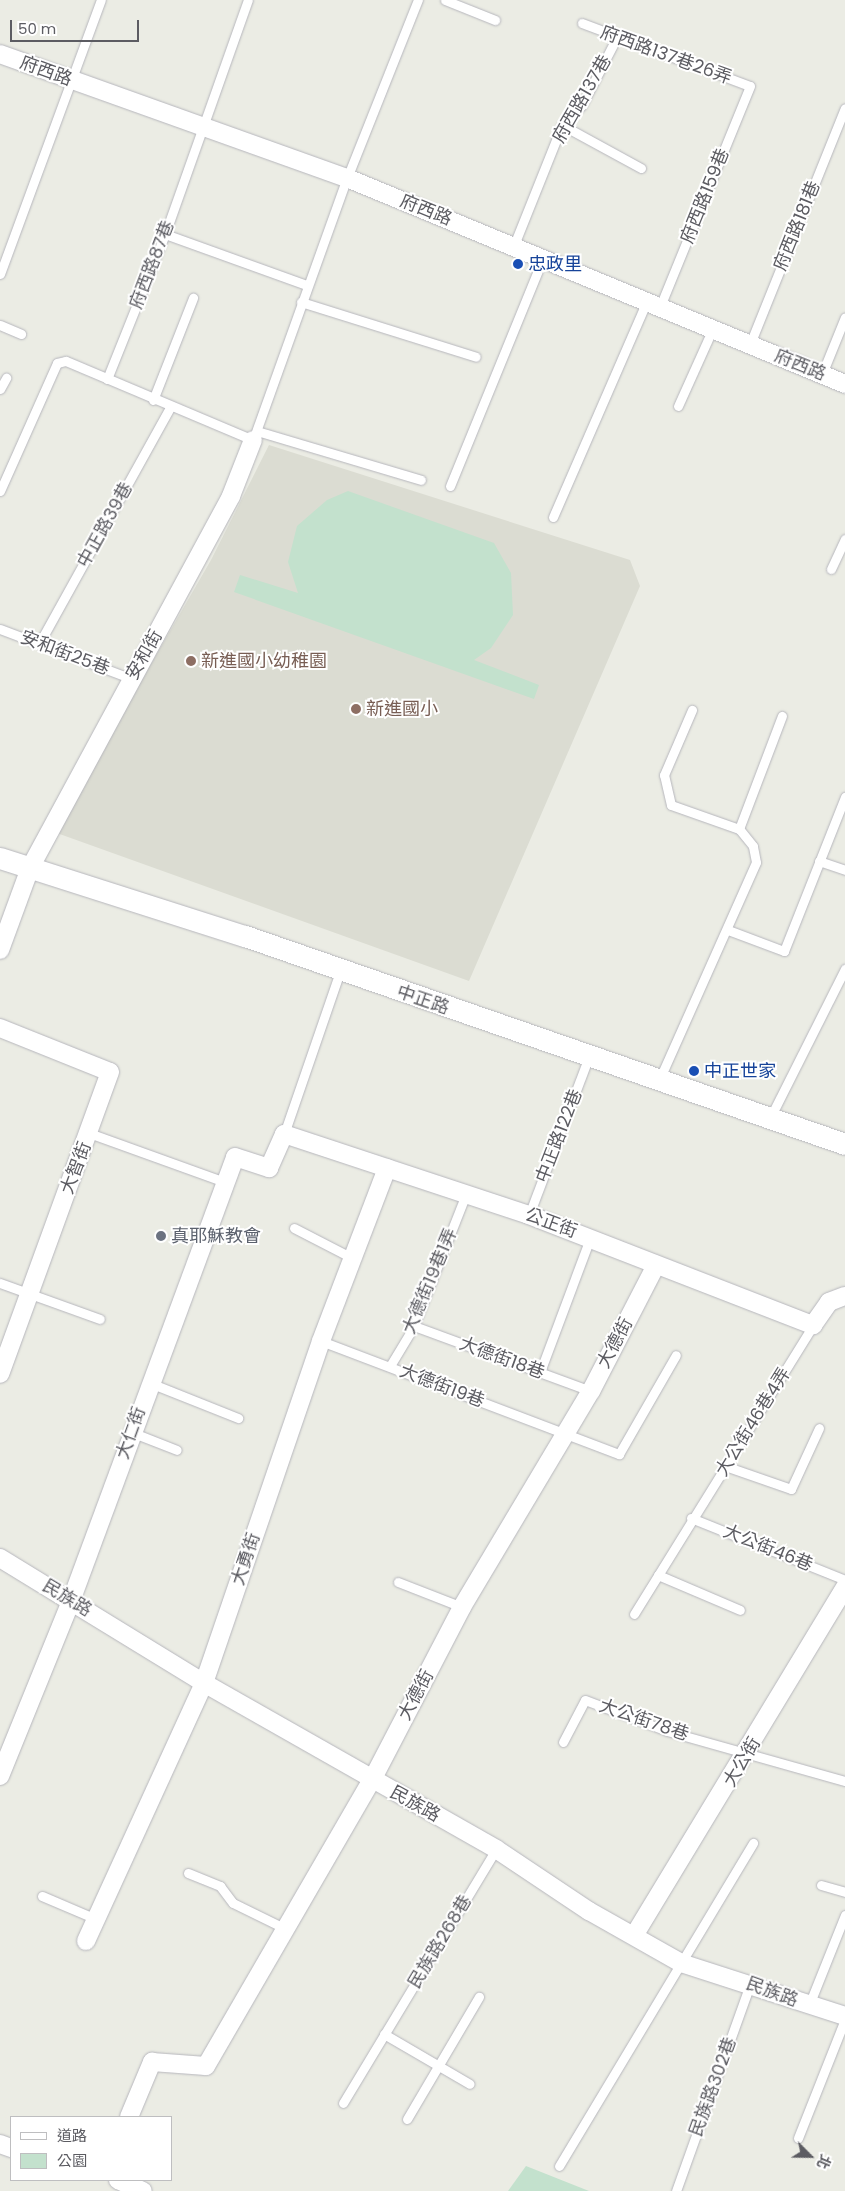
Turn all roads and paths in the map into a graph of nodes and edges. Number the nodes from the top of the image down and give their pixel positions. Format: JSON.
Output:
{"nodes":[{"id":1,"x":101,"y":0,"type":"edge"},
{"id":2,"x":248,"y":0,"type":"edge"},
{"id":3,"x":418,"y":0,"type":"edge"},
{"id":4,"x":445,"y":0,"type":"edge"},
{"id":5,"x":495,"y":20,"type":"dead end"},
{"id":6,"x":582,"y":23,"type":"dead end"},
{"id":7,"x":617,"y":37,"type":"junction"},
{"id":8,"x":0,"y":54,"type":"edge"},
{"id":9,"x":73,"y":80,"type":"junction"},
{"id":10,"x":750,"y":86,"type":"joint"},
{"id":11,"x":845,"y":108,"type":"edge"},
{"id":12,"x":562,"y":125,"type":"junction"},
{"id":13,"x":203,"y":126,"type":"junction"},
{"id":14,"x":641,"y":168,"type":"dead end"},
{"id":15,"x":347,"y":178,"type":"junction"},
{"id":16,"x":165,"y":234,"type":"junction"},
{"id":17,"x":514,"y":245,"type":"junction"},
{"id":18,"x":544,"y":258,"type":"junction"},
{"id":19,"x":0,"y":274,"type":"edge"},
{"id":20,"x":307,"y":285,"type":"junction"},
{"id":21,"x":194,"y":298,"type":"dead end"},
{"id":22,"x":302,"y":302,"type":"junction"},
{"id":23,"x":654,"y":304,"type":"junction"},
{"id":24,"x":845,"y":317,"type":"edge"},
{"id":25,"x":0,"y":325,"type":"edge"},
{"id":26,"x":713,"y":328,"type":"junction"},
{"id":27,"x":21,"y":334,"type":"dead end"},
{"id":28,"x":750,"y":344,"type":"junction"},
{"id":29,"x":476,"y":357,"type":"dead end"},
{"id":30,"x":822,"y":374,"type":"junction"},
{"id":31,"x":6,"y":378,"type":"dead end"},
{"id":32,"x":107,"y":379,"type":"junction"},
{"id":33,"x":845,"y":384,"type":"edge"},
{"id":34,"x":0,"y":390,"type":"edge"},
{"id":35,"x":153,"y":400,"type":"junction"},
{"id":36,"x":678,"y":406,"type":"dead end"},
{"id":37,"x":170,"y":407,"type":"junction"},
{"id":38,"x":255,"y":435,"type":"junction"},
{"id":39,"x":421,"y":480,"type":"dead end"},
{"id":40,"x":450,"y":486,"type":"dead end"},
{"id":41,"x":0,"y":491,"type":"edge"},
{"id":42,"x":553,"y":517,"type":"dead end"},
{"id":43,"x":845,"y":539,"type":"edge"},
{"id":44,"x":831,"y":569,"type":"dead end"},
{"id":45,"x":0,"y":629,"type":"edge"},
{"id":46,"x":40,"y":642,"type":"junction"},
{"id":47,"x":130,"y":678,"type":"junction"},
{"id":48,"x":692,"y":710,"type":"dead end"},
{"id":49,"x":782,"y":716,"type":"dead end"},
{"id":50,"x":845,"y":797,"type":"edge"},
{"id":51,"x":739,"y":829,"type":"junction"},
{"id":52,"x":0,"y":858,"type":"edge"},
{"id":53,"x":819,"y":861,"type":"junction"},
{"id":54,"x":30,"y":868,"type":"junction"},
{"id":55,"x":845,"y":870,"type":"edge"},
{"id":56,"x":728,"y":930,"type":"junction"},
{"id":57,"x":0,"y":950,"type":"edge"},
{"id":58,"x":845,"y":970,"type":"edge"},
{"id":59,"x":340,"y":971,"type":"junction"},
{"id":60,"x":0,"y":1028,"type":"edge"},
{"id":61,"x":589,"y":1056,"type":"junction"},
{"id":62,"x":660,"y":1078,"type":"junction"},
{"id":63,"x":770,"y":1118,"type":"junction"},
{"id":64,"x":89,"y":1133,"type":"junction"},
{"id":65,"x":284,"y":1134,"type":"junction"},
{"id":66,"x":845,"y":1144,"type":"edge"},
{"id":67,"x":387,"y":1168,"type":"junction"},
{"id":68,"x":225,"y":1182,"type":"junction"},
{"id":69,"x":466,"y":1194,"type":"junction"},
{"id":70,"x":529,"y":1215,"type":"junction"},
{"id":71,"x":294,"y":1228,"type":"dead end"},
{"id":72,"x":590,"y":1238,"type":"junction"},
{"id":73,"x":352,"y":1258,"type":"junction"},
{"id":74,"x":656,"y":1265,"type":"junction"},
{"id":75,"x":0,"y":1283,"type":"edge"},
{"id":76,"x":28,"y":1293,"type":"junction"},
{"id":77,"x":845,"y":1296,"type":"edge"},
{"id":78,"x":100,"y":1319,"type":"dead end"},
{"id":79,"x":814,"y":1325,"type":"junction"},
{"id":80,"x":414,"y":1326,"type":"junction"},
{"id":81,"x":321,"y":1340,"type":"junction"},
{"id":82,"x":676,"y":1355,"type":"dead end"},
{"id":83,"x":390,"y":1366,"type":"junction"},
{"id":84,"x":540,"y":1372,"type":"junction"},
{"id":85,"x":0,"y":1374,"type":"edge"},
{"id":86,"x":150,"y":1383,"type":"junction"},
{"id":87,"x":591,"y":1391,"type":"junction"},
{"id":88,"x":238,"y":1418,"type":"dead end"},
{"id":89,"x":819,"y":1428,"type":"dead end"},
{"id":90,"x":564,"y":1431,"type":"junction"},
{"id":91,"x":131,"y":1432,"type":"junction"},
{"id":92,"x":177,"y":1450,"type":"dead end"},
{"id":93,"x":725,"y":1466,"type":"junction"},
{"id":94,"x":691,"y":1518,"type":"junction"},
{"id":95,"x":0,"y":1558,"type":"edge"},
{"id":96,"x":658,"y":1575,"type":"junction"},
{"id":97,"x":845,"y":1580,"type":"edge"},
{"id":98,"x":398,"y":1582,"type":"dead end"},
{"id":99,"x":845,"y":1587,"type":"edge"},
{"id":100,"x":71,"y":1601,"type":"junction"},
{"id":101,"x":462,"y":1607,"type":"junction"},
{"id":102,"x":740,"y":1610,"type":"dead end"},
{"id":103,"x":634,"y":1614,"type":"dead end"},
{"id":104,"x":204,"y":1683,"type":"junction"},
{"id":105,"x":562,"y":1742,"type":"dead end"},
{"id":106,"x":749,"y":1751,"type":"junction"},
{"id":107,"x":0,"y":1776,"type":"edge"},
{"id":108,"x":372,"y":1780,"type":"junction"},
{"id":109,"x":845,"y":1781,"type":"edge"},
{"id":110,"x":753,"y":1843,"type":"dead end"},
{"id":111,"x":496,"y":1849,"type":"junction"},
{"id":112,"x":188,"y":1873,"type":"dead end"},
{"id":113,"x":821,"y":1885,"type":"dead end"},
{"id":114,"x":845,"y":1892,"type":"edge"},
{"id":115,"x":42,"y":1896,"type":"dead end"},
{"id":116,"x":845,"y":1915,"type":"edge"},
{"id":117,"x":96,"y":1919,"type":"junction"},
{"id":118,"x":286,"y":1929,"type":"junction"},
{"id":119,"x":634,"y":1934,"type":"junction"},
{"id":120,"x":86,"y":1941,"type":"dead end"},
{"id":121,"x":681,"y":1963,"type":"junction"},
{"id":122,"x":750,"y":1983,"type":"junction"},
{"id":123,"x":480,"y":1997,"type":"dead end"},
{"id":124,"x":809,"y":2005,"type":"junction"},
{"id":125,"x":845,"y":2017,"type":"edge"},
{"id":126,"x":384,"y":2034,"type":"junction"},
{"id":127,"x":440,"y":2066,"type":"junction"},
{"id":128,"x":470,"y":2084,"type":"dead end"},
{"id":129,"x":343,"y":2103,"type":"dead end"},
{"id":130,"x":129,"y":2116,"type":"edge"},
{"id":131,"x":407,"y":2119,"type":"dead end"},
{"id":132,"x":798,"y":2138,"type":"dead end"},
{"id":133,"x":559,"y":2166,"type":"dead end"},
{"id":134,"x":120,"y":2181,"type":"edge"},
{"id":135,"x":143,"y":2191,"type":"edge"},
{"id":136,"x":676,"y":2191,"type":"edge"}],
"edges":[{"from":1,"to":9,"type":"lane"},
{"from":2,"to":13,"type":"lane","name":"府西路87巷"},
{"from":3,"to":15,"type":"lane"},
{"from":4,"to":5,"type":"lane"},
{"from":6,"to":7,"type":"lane","name":"府西路137巷26弄"},
{"from":7,"to":10,"type":"lane","name":"府西路137巷26弄"},
{"from":7,"to":12,"type":"lane","name":"府西路137巷"},
{"from":8,"to":9,"type":"street","name":"府西路"},
{"from":9,"to":13,"type":"street","name":"府西路"},
{"from":9,"to":19,"type":"lane"},
{"from":10,"to":23,"type":"lane","name":"府西路159巷"},
{"from":11,"to":28,"type":"lane","name":"府西路181巷"},
{"from":12,"to":14,"type":"lane"},
{"from":12,"to":17,"type":"lane","name":"府西路137巷"},
{"from":13,"to":15,"type":"street","name":"府西路"},
{"from":13,"to":16,"type":"lane","name":"府西路87巷"},
{"from":15,"to":17,"type":"street","name":"府西路"},
{"from":15,"to":20,"type":"lane"},
{"from":16,"to":20,"type":"lane"},
{"from":16,"to":32,"type":"lane","name":"府西路87巷"},
{"from":17,"to":18,"type":"street","name":"府西路"},
{"from":18,"to":23,"type":"street","name":"府西路"},
{"from":18,"to":40,"type":"lane"},
{"from":20,"to":22,"type":"lane"},
{"from":21,"to":35,"type":"lane"},
{"from":22,"to":29,"type":"lane"},
{"from":22,"to":38,"type":"lane"},
{"from":23,"to":26,"type":"street","name":"府西路"},
{"from":23,"to":42,"type":"lane","name":"府西路159巷"},
{"from":24,"to":30,"type":"lane"},
{"from":25,"to":27,"type":"lane"},
{"from":26,"to":28,"type":"street","name":"府西路"},
{"from":26,"to":36,"type":"lane"},
{"from":28,"to":30,"type":"street","name":"府西路"},
{"from":30,"to":33,"type":"street","name":"府西路"},
{"from":31,"to":34,"type":"lane"},
{"from":32,"to":35,"type":"lane"},
{"from":32,"to":41,"type":"lane"},
{"from":35,"to":37,"type":"lane"},
{"from":37,"to":38,"type":"lane"},
{"from":37,"to":46,"type":"lane","name":"中正路39巷"},
{"from":38,"to":39,"type":"lane"},
{"from":38,"to":47,"type":"street","name":"安和街"},
{"from":43,"to":44,"type":"lane"},
{"from":45,"to":46,"type":"lane","name":"安和街25巷"},
{"from":46,"to":47,"type":"lane","name":"安和街25巷"},
{"from":47,"to":54,"type":"street","name":"安和街"},
{"from":48,"to":51,"type":"lane"},
{"from":49,"to":51,"type":"lane"},
{"from":50,"to":53,"type":"lane"},
{"from":51,"to":56,"type":"lane"},
{"from":52,"to":54,"type":"street","name":"中正路"},
{"from":53,"to":55,"type":"lane"},
{"from":53,"to":56,"type":"lane"},
{"from":54,"to":57,"type":"street","name":"安和街"},
{"from":54,"to":59,"type":"street","name":"中正路"},
{"from":56,"to":62,"type":"lane"},
{"from":58,"to":63,"type":"lane"},
{"from":59,"to":61,"type":"street","name":"中正路"},
{"from":59,"to":65,"type":"lane"},
{"from":60,"to":64,"type":"street","name":"大智街"},
{"from":61,"to":62,"type":"street","name":"中正路"},
{"from":61,"to":70,"type":"lane","name":"中正路122巷"},
{"from":62,"to":63,"type":"street","name":"中正路"},
{"from":63,"to":66,"type":"street","name":"中正路"},
{"from":64,"to":68,"type":"lane"},
{"from":64,"to":76,"type":"street","name":"大智街"},
{"from":65,"to":67,"type":"street","name":"公正街"},
{"from":65,"to":68,"type":"street","name":"大仁街"},
{"from":67,"to":69,"type":"street","name":"公正街"},
{"from":67,"to":73,"type":"street","name":"大勇街"},
{"from":68,"to":86,"type":"street","name":"大仁街"},
{"from":69,"to":70,"type":"street","name":"公正街"},
{"from":69,"to":80,"type":"lane","name":"大德街19巷1弄"},
{"from":70,"to":72,"type":"street","name":"公正街"},
{"from":71,"to":73,"type":"lane"},
{"from":72,"to":74,"type":"street","name":"公正街"},
{"from":72,"to":84,"type":"lane"},
{"from":73,"to":81,"type":"street","name":"大勇街"},
{"from":74,"to":79,"type":"street","name":"公正街"},
{"from":74,"to":87,"type":"street","name":"大德街"},
{"from":75,"to":76,"type":"lane"},
{"from":76,"to":78,"type":"lane"},
{"from":76,"to":85,"type":"street","name":"大智街"},
{"from":77,"to":79,"type":"street"},
{"from":79,"to":93,"type":"lane","name":"大公街46巷4弄"},
{"from":80,"to":83,"type":"lane","name":"大德街19巷1弄"},
{"from":80,"to":84,"type":"lane","name":"大德街18巷"},
{"from":81,"to":83,"type":"lane","name":"大德街19巷"},
{"from":81,"to":104,"type":"street","name":"大勇街"},
{"from":82,"to":90,"type":"lane","name":"大德街19巷"},
{"from":83,"to":90,"type":"lane","name":"大德街19巷"},
{"from":84,"to":87,"type":"lane","name":"大德街18巷"},
{"from":86,"to":88,"type":"lane"},
{"from":86,"to":91,"type":"street","name":"大仁街"},
{"from":87,"to":90,"type":"street","name":"大德街"},
{"from":89,"to":93,"type":"lane"},
{"from":90,"to":101,"type":"street","name":"大德街"},
{"from":91,"to":92,"type":"lane"},
{"from":91,"to":100,"type":"street","name":"大仁街"},
{"from":93,"to":94,"type":"lane","name":"大公街46巷4弄"},
{"from":94,"to":96,"type":"lane","name":"大公街46巷4弄"},
{"from":94,"to":97,"type":"lane","name":"大公街46巷"},
{"from":95,"to":100,"type":"street","name":"民族路"},
{"from":96,"to":102,"type":"lane"},
{"from":96,"to":103,"type":"lane","name":"大公街46巷4弄"},
{"from":98,"to":101,"type":"lane"},
{"from":99,"to":106,"type":"street","name":"大公街"},
{"from":100,"to":104,"type":"street","name":"民族路"},
{"from":100,"to":107,"type":"street","name":"大仁街"},
{"from":101,"to":108,"type":"street","name":"大德街"},
{"from":104,"to":108,"type":"street","name":"民族路"},
{"from":104,"to":117,"type":"street","name":"大勇街"},
{"from":105,"to":106,"type":"lane","name":"大公街78巷"},
{"from":106,"to":109,"type":"lane"},
{"from":106,"to":119,"type":"street","name":"大公街"},
{"from":108,"to":111,"type":"street","name":"民族路"},
{"from":108,"to":118,"type":"street","name":"大德街"},
{"from":110,"to":121,"type":"lane"},
{"from":111,"to":119,"type":"street","name":"民族路"},
{"from":111,"to":126,"type":"lane","name":"民族路268巷"},
{"from":112,"to":118,"type":"lane"},
{"from":113,"to":114,"type":"lane"},
{"from":115,"to":117,"type":"lane"},
{"from":116,"to":124,"type":"lane"},
{"from":117,"to":120,"type":"street","name":"大勇街"},
{"from":118,"to":130,"type":"street","name":"大德街"},
{"from":119,"to":121,"type":"street","name":"民族路"},
{"from":121,"to":122,"type":"street","name":"民族路"},
{"from":121,"to":133,"type":"lane"},
{"from":122,"to":124,"type":"street","name":"民族路"},
{"from":122,"to":136,"type":"lane","name":"民族路302巷"},
{"from":123,"to":127,"type":"lane"},
{"from":124,"to":125,"type":"street","name":"民族路"},
{"from":125,"to":132,"type":"lane"},
{"from":126,"to":127,"type":"lane"},
{"from":126,"to":129,"type":"lane","name":"民族路268巷"},
{"from":127,"to":128,"type":"lane"},
{"from":127,"to":131,"type":"lane"},
{"from":134,"to":135,"type":"street"}]}
